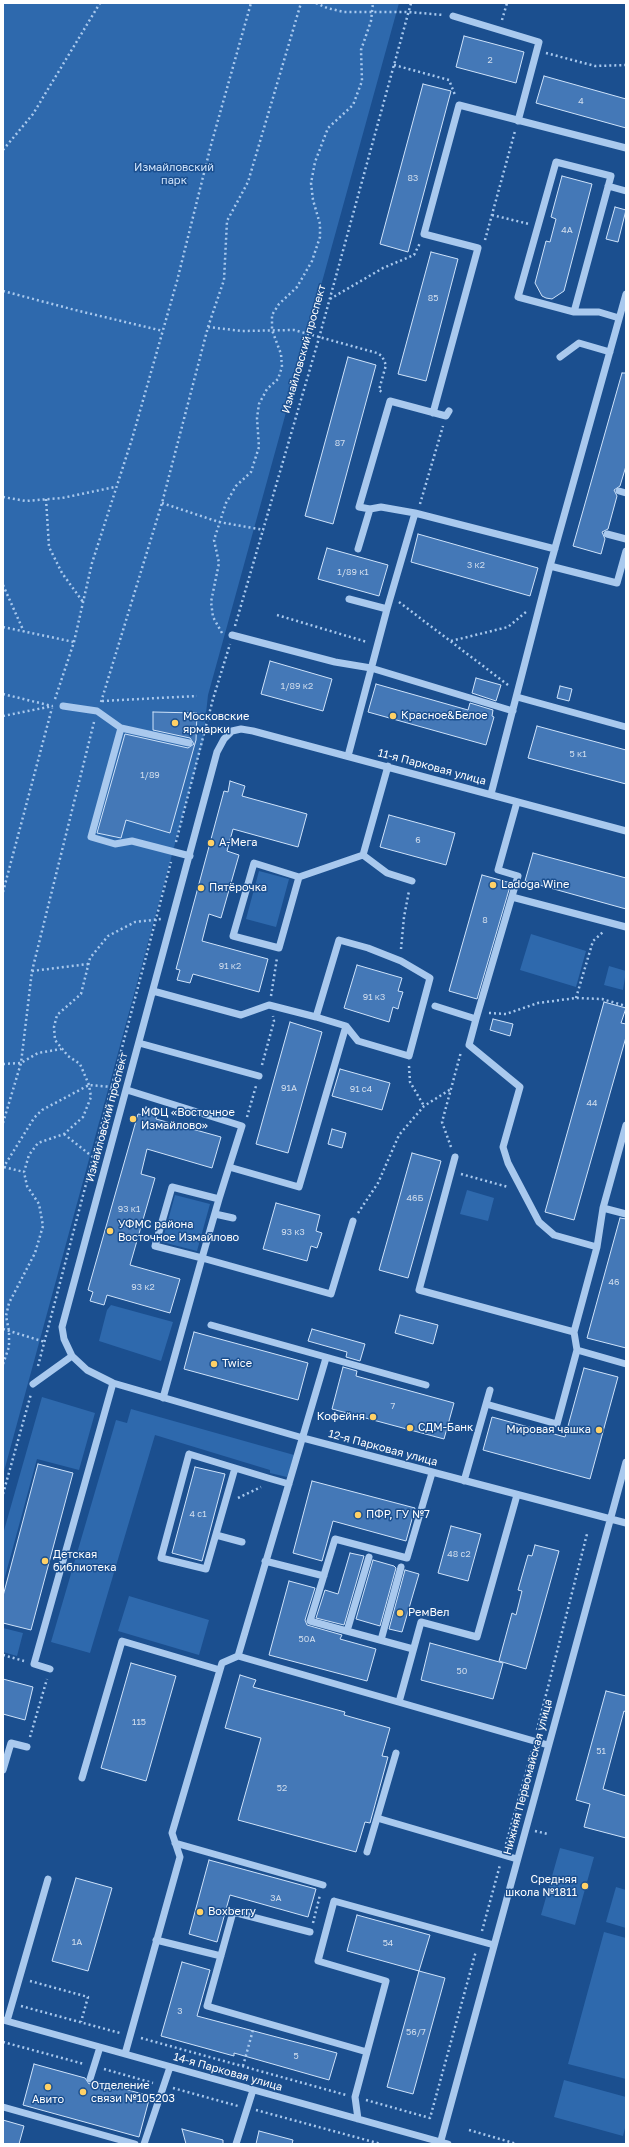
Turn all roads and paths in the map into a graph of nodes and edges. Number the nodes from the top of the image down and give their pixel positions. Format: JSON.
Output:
{"nodes":[{"id":1,"x":100,"y":3,"type":"edge"},
{"id":2,"x":250,"y":3,"type":"edge"},
{"id":3,"x":302,"y":3,"type":"edge"},
{"id":4,"x":316,"y":3,"type":"edge"},
{"id":5,"x":373,"y":3,"type":"edge"},
{"id":6,"x":411,"y":3,"type":"edge"},
{"id":7,"x":507,"y":3,"type":"edge"},
{"id":8,"x":371,"y":11,"type":"junction"},
{"id":9,"x":408,"y":12,"type":"junction"},
{"id":10,"x":453,"y":16,"type":"joint"},
{"id":11,"x":502,"y":20,"type":"dead end"},
{"id":12,"x":537,"y":51,"type":"junction"},
{"id":13,"x":394,"y":65,"type":"junction"},
{"id":14,"x":626,"y":65,"type":"edge"},
{"id":15,"x":459,"y":105,"type":"junction"},
{"id":16,"x":518,"y":121,"type":"junction"},
{"id":17,"x":515,"y":132,"type":"dead end"},
{"id":18,"x":626,"y":148,"type":"edge"},
{"id":19,"x":3,"y":150,"type":"edge"},
{"id":20,"x":608,"y":186,"type":"junction"},
{"id":21,"x":626,"y":191,"type":"edge"},
{"id":22,"x":492,"y":215,"type":"junction"},
{"id":23,"x":537,"y":226,"type":"junction"},
{"id":24,"x":424,"y":234,"type":"junction"},
{"id":25,"x":478,"y":248,"type":"junction"},
{"id":26,"x":3,"y":291,"type":"edge"},
{"id":27,"x":626,"y":294,"type":"edge"},
{"id":28,"x":330,"y":299,"type":"junction"},
{"id":29,"x":574,"y":312,"type":"junction"},
{"id":30,"x":619,"y":318,"type":"junction"},
{"id":31,"x":208,"y":327,"type":"junction"},
{"id":32,"x":272,"y":330,"type":"junction"},
{"id":33,"x":163,"y":331,"type":"junction"},
{"id":34,"x":319,"y":338,"type":"junction"},
{"id":35,"x":610,"y":352,"type":"junction"},
{"id":36,"x":560,"y":357,"type":"dead end"},
{"id":37,"x":390,"y":401,"type":"junction"},
{"id":38,"x":433,"y":413,"type":"junction"},
{"id":39,"x":447,"y":413,"type":"joint"},
{"id":40,"x":115,"y":487,"type":"junction"},
{"id":41,"x":3,"y":497,"type":"edge"},
{"id":42,"x":46,"y":499,"type":"junction"},
{"id":43,"x":162,"y":503,"type":"junction"},
{"id":44,"x":370,"y":509,"type":"junction"},
{"id":45,"x":415,"y":513,"type":"junction"},
{"id":46,"x":219,"y":522,"type":"junction"},
{"id":47,"x":264,"y":530,"type":"junction"},
{"id":48,"x":607,"y":534,"type":"dead end"},
{"id":49,"x":626,"y":540,"type":"edge"},
{"id":50,"x":554,"y":549,"type":"junction"},
{"id":51,"x":358,"y":550,"type":"dead end"},
{"id":52,"x":626,"y":550,"type":"edge"},
{"id":53,"x":550,"y":566,"type":"junction"},
{"id":54,"x":3,"y":585,"type":"edge"},
{"id":55,"x":391,"y":596,"type":"junction"},
{"id":56,"x":349,"y":599,"type":"dead end"},
{"id":57,"x":542,"y":599,"type":"junction"},
{"id":58,"x":83,"y":602,"type":"junction"},
{"id":59,"x":386,"y":609,"type":"junction"},
{"id":60,"x":277,"y":615,"type":"dead end"},
{"id":61,"x":3,"y":627,"type":"edge"},
{"id":62,"x":24,"y":632,"type":"junction"},
{"id":63,"x":232,"y":636,"type":"junction"},
{"id":64,"x":450,"y":641,"type":"junction"},
{"id":65,"x":74,"y":642,"type":"junction"},
{"id":66,"x":377,"y":645,"type":"junction"},
{"id":67,"x":371,"y":668,"type":"junction"},
{"id":68,"x":3,"y":694,"type":"edge"},
{"id":69,"x":518,"y":694,"type":"junction"},
{"id":70,"x":197,"y":696,"type":"dead end"},
{"id":71,"x":101,"y":701,"type":"junction"},
{"id":72,"x":93,"y":702,"type":"dead end"},
{"id":73,"x":52,"y":706,"type":"junction"},
{"id":74,"x":64,"y":706,"type":"dead end"},
{"id":75,"x":97,"y":711,"type":"junction"},
{"id":76,"x":514,"y":711,"type":"junction"},
{"id":77,"x":3,"y":716,"type":"edge"},
{"id":78,"x":626,"y":727,"type":"edge"},
{"id":79,"x":121,"y":728,"type":"junction"},
{"id":80,"x":232,"y":731,"type":"joint"},
{"id":81,"x":189,"y":742,"type":"dead end"},
{"id":82,"x":348,"y":756,"type":"junction"},
{"id":83,"x":388,"y":766,"type":"junction"},
{"id":84,"x":491,"y":794,"type":"junction"},
{"id":85,"x":517,"y":802,"type":"junction"},
{"id":86,"x":626,"y":831,"type":"edge"},
{"id":87,"x":173,"y":852,"type":"junction"},
{"id":88,"x":363,"y":855,"type":"junction"},
{"id":89,"x":190,"y":856,"type":"junction"},
{"id":90,"x":299,"y":877,"type":"junction"},
{"id":91,"x":412,"y":881,"type":"joint"},
{"id":92,"x":3,"y":892,"type":"edge"},
{"id":93,"x":512,"y":898,"type":"junction"},
{"id":94,"x":173,"y":917,"type":"junction"},
{"id":95,"x":155,"y":920,"type":"junction"},
{"id":96,"x":611,"y":923,"type":"junction"},
{"id":97,"x":626,"y":927,"type":"edge"},
{"id":98,"x":279,"y":948,"type":"junction"},
{"id":99,"x":401,"y":961,"type":"junction"},
{"id":100,"x":88,"y":964,"type":"junction"},
{"id":101,"x":32,"y":971,"type":"junction"},
{"id":102,"x":153,"y":991,"type":"junction"},
{"id":103,"x":576,"y":998,"type":"junction"},
{"id":104,"x":269,"y":1005,"type":"junction"},
{"id":105,"x":435,"y":1006,"type":"dead end"},
{"id":106,"x":626,"y":1006,"type":"edge"},
{"id":107,"x":316,"y":1016,"type":"junction"},
{"id":108,"x":477,"y":1016,"type":"junction"},
{"id":109,"x":346,"y":1026,"type":"junction"},
{"id":110,"x":139,"y":1044,"type":"junction"},
{"id":111,"x":462,"y":1046,"type":"dead end"},
{"id":112,"x":61,"y":1049,"type":"junction"},
{"id":113,"x":409,"y":1056,"type":"junction"},
{"id":114,"x":21,"y":1063,"type":"junction"},
{"id":115,"x":3,"y":1064,"type":"edge"},
{"id":116,"x":259,"y":1076,"type":"junction"},
{"id":117,"x":89,"y":1085,"type":"junction"},
{"id":118,"x":113,"y":1087,"type":"junction"},
{"id":119,"x":451,"y":1089,"type":"junction"},
{"id":120,"x":127,"y":1090,"type":"junction"},
{"id":121,"x":424,"y":1106,"type":"junction"},
{"id":122,"x":247,"y":1118,"type":"dead end"},
{"id":123,"x":3,"y":1123,"type":"edge"},
{"id":124,"x":626,"y":1125,"type":"edge"},
{"id":125,"x":64,"y":1134,"type":"junction"},
{"id":126,"x":455,"y":1157,"type":"joint"},
{"id":127,"x":94,"y":1158,"type":"junction"},
{"id":128,"x":4,"y":1167,"type":"edge"},
{"id":129,"x":229,"y":1167,"type":"junction"},
{"id":130,"x":451,"y":1171,"type":"junction"},
{"id":131,"x":24,"y":1172,"type":"junction"},
{"id":132,"x":523,"y":1191,"type":"junction"},
{"id":133,"x":219,"y":1199,"type":"junction"},
{"id":134,"x":603,"y":1208,"type":"junction"},
{"id":135,"x":215,"y":1214,"type":"junction"},
{"id":136,"x":626,"y":1214,"type":"edge"},
{"id":137,"x":233,"y":1218,"type":"dead end"},
{"id":138,"x":353,"y":1221,"type":"joint"},
{"id":139,"x":597,"y":1247,"type":"junction"},
{"id":140,"x":202,"y":1258,"type":"junction"},
{"id":141,"x":211,"y":1325,"type":"dead end"},
{"id":142,"x":3,"y":1329,"type":"edge"},
{"id":143,"x":9,"y":1331,"type":"junction"},
{"id":144,"x":574,"y":1332,"type":"junction"},
{"id":145,"x":45,"y":1342,"type":"junction"},
{"id":146,"x":577,"y":1350,"type":"junction"},
{"id":147,"x":72,"y":1356,"type":"junction"},
{"id":148,"x":326,"y":1358,"type":"junction"},
{"id":149,"x":3,"y":1364,"type":"edge"},
{"id":150,"x":626,"y":1364,"type":"edge"},
{"id":151,"x":113,"y":1382,"type":"junction"},
{"id":152,"x":33,"y":1384,"type":"junction"},
{"id":153,"x":426,"y":1385,"type":"dead end"},
{"id":154,"x":490,"y":1390,"type":"dead end"},
{"id":155,"x":163,"y":1398,"type":"junction"},
{"id":156,"x":486,"y":1404,"type":"junction"},
{"id":157,"x":303,"y":1438,"type":"junction"},
{"id":158,"x":626,"y":1462,"type":"edge"},
{"id":159,"x":235,"y":1468,"type":"junction"},
{"id":160,"x":432,"y":1473,"type":"junction"},
{"id":161,"x":276,"y":1480,"type":"junction"},
{"id":162,"x":464,"y":1481,"type":"junction"},
{"id":163,"x":289,"y":1484,"type":"junction"},
{"id":164,"x":3,"y":1494,"type":"edge"},
{"id":165,"x":517,"y":1495,"type":"junction"},
{"id":166,"x":225,"y":1504,"type":"junction"},
{"id":167,"x":610,"y":1518,"type":"junction"},
{"id":168,"x":626,"y":1523,"type":"edge"},
{"id":169,"x":587,"y":1534,"type":"dead end"},
{"id":170,"x":216,"y":1535,"type":"junction"},
{"id":171,"x":242,"y":1542,"type":"dead end"},
{"id":172,"x":369,"y":1557,"type":"dead end"},
{"id":173,"x":265,"y":1561,"type":"junction"},
{"id":174,"x":401,"y":1567,"type":"dead end"},
{"id":175,"x":324,"y":1576,"type":"junction"},
{"id":176,"x":347,"y":1631,"type":"junction"},
{"id":177,"x":381,"y":1640,"type":"junction"},
{"id":178,"x":413,"y":1649,"type":"junction"},
{"id":179,"x":3,"y":1655,"type":"edge"},
{"id":180,"x":238,"y":1656,"type":"junction"},
{"id":181,"x":34,"y":1664,"type":"junction"},
{"id":182,"x":50,"y":1669,"type":"joint"},
{"id":183,"x":220,"y":1670,"type":"junction"},
{"id":184,"x":399,"y":1702,"type":"junction"},
{"id":185,"x":534,"y":1741,"type":"junction"},
{"id":186,"x":548,"y":1745,"type":"junction"},
{"id":187,"x":27,"y":1747,"type":"joint"},
{"id":188,"x":396,"y":1753,"type":"dead end"},
{"id":189,"x":3,"y":1770,"type":"edge"},
{"id":190,"x":82,"y":1778,"type":"dead end"},
{"id":191,"x":377,"y":1818,"type":"junction"},
{"id":192,"x":175,"y":1843,"type":"junction"},
{"id":193,"x":367,"y":1852,"type":"dead end"},
{"id":194,"x":503,"y":1854,"type":"junction"},
{"id":195,"x":517,"y":1859,"type":"junction"},
{"id":196,"x":48,"y":1879,"type":"dead end"},
{"id":197,"x":323,"y":1885,"type":"joint"},
{"id":198,"x":310,"y":1932,"type":"joint"},
{"id":199,"x":156,"y":1940,"type":"junction"},
{"id":200,"x":479,"y":1941,"type":"junction"},
{"id":201,"x":494,"y":1945,"type":"junction"},
{"id":202,"x":221,"y":1956,"type":"junction"},
{"id":203,"x":19,"y":1978,"type":"junction"},
{"id":204,"x":12,"y":2004,"type":"junction"},
{"id":205,"x":256,"y":2020,"type":"junction"},
{"id":206,"x":5,"y":2021,"type":"edge"},
{"id":207,"x":81,"y":2022,"type":"junction"},
{"id":208,"x":130,"y":2036,"type":"junction"},
{"id":209,"x":3,"y":2042,"type":"edge"},
{"id":210,"x":100,"y":2047,"type":"junction"},
{"id":211,"x":367,"y":2052,"type":"junction"},
{"id":212,"x":125,"y":2054,"type":"junction"},
{"id":213,"x":94,"y":2066,"type":"junction"},
{"id":214,"x":243,"y":2066,"type":"junction"},
{"id":215,"x":170,"y":2067,"type":"junction"},
{"id":216,"x":90,"y":2079,"type":"dead end"},
{"id":217,"x":165,"y":2086,"type":"junction"},
{"id":218,"x":253,"y":2090,"type":"junction"},
{"id":219,"x":355,"y":2097,"type":"junction"},
{"id":220,"x":3,"y":2107,"type":"edge"},
{"id":221,"x":247,"y":2108,"type":"junction"},
{"id":222,"x":358,"y":2119,"type":"junction"},
{"id":223,"x":469,"y":2130,"type":"dead end"},
{"id":224,"x":443,"y":2143,"type":"edge"},
{"id":225,"x":135,"y":2144,"type":"edge"},
{"id":226,"x":144,"y":2144,"type":"edge"},
{"id":227,"x":236,"y":2144,"type":"edge"},
{"id":228,"x":381,"y":2144,"type":"edge"},
{"id":229,"x":517,"y":2144,"type":"edge"}],
"edges":[{"from":1,"to":19,"type":"path"},
{"from":2,"to":33,"type":"path"},
{"from":3,"to":31,"type":"path"},
{"from":4,"to":8,"type":"path"},
{"from":5,"to":8,"type":"path"},
{"from":6,"to":9,"type":"path","name":"Измайловский проспект"},
{"from":7,"to":11,"type":"path"},
{"from":8,"to":9,"type":"path"},
{"from":8,"to":32,"type":"path"},
{"from":9,"to":10,"type":"path"},
{"from":9,"to":13,"type":"path","name":"Измайловский проспект"},
{"from":10,"to":12,"type":"street"},
{"from":12,"to":14,"type":"path"},
{"from":12,"to":16,"type":"street"},
{"from":13,"to":15,"type":"path"},
{"from":13,"to":28,"type":"path","name":"Измайловский проспект"},
{"from":15,"to":16,"type":"street"},
{"from":15,"to":24,"type":"street"},
{"from":16,"to":18,"type":"street"},
{"from":17,"to":22,"type":"path"},
{"from":20,"to":21,"type":"street"},
{"from":20,"to":23,"type":"street"},
{"from":20,"to":29,"type":"street"},
{"from":22,"to":23,"type":"path"},
{"from":22,"to":25,"type":"path"},
{"from":23,"to":29,"type":"street"},
{"from":24,"to":25,"type":"street"},
{"from":24,"to":28,"type":"path"},
{"from":25,"to":38,"type":"street"},
{"from":26,"to":33,"type":"path"},
{"from":27,"to":30,"type":"street"},
{"from":28,"to":34,"type":"path","name":"Измайловский проспект"},
{"from":29,"to":30,"type":"street"},
{"from":30,"to":35,"type":"street"},
{"from":31,"to":32,"type":"path"},
{"from":31,"to":43,"type":"path"},
{"from":32,"to":34,"type":"path"},
{"from":32,"to":46,"type":"path"},
{"from":33,"to":40,"type":"path"},
{"from":34,"to":37,"type":"path"},
{"from":34,"to":47,"type":"path","name":"Измайловский проспект"},
{"from":35,"to":36,"type":"street"},
{"from":35,"to":50,"type":"street"},
{"from":37,"to":38,"type":"street"},
{"from":37,"to":44,"type":"street"},
{"from":38,"to":39,"type":"street"},
{"from":39,"to":45,"type":"path"},
{"from":40,"to":42,"type":"path"},
{"from":40,"to":58,"type":"path"},
{"from":41,"to":42,"type":"path"},
{"from":42,"to":58,"type":"path"},
{"from":43,"to":46,"type":"path"},
{"from":43,"to":71,"type":"path"},
{"from":44,"to":45,"type":"street"},
{"from":44,"to":51,"type":"street"},
{"from":45,"to":50,"type":"street"},
{"from":45,"to":55,"type":"street"},
{"from":46,"to":47,"type":"path"},
{"from":46,"to":63,"type":"path"},
{"from":47,"to":63,"type":"path","name":"Измайловский проспект"},
{"from":48,"to":49,"type":"street"},
{"from":50,"to":53,"type":"street"},
{"from":52,"to":53,"type":"street"},
{"from":53,"to":57,"type":"street"},
{"from":54,"to":62,"type":"path"},
{"from":55,"to":59,"type":"street"},
{"from":55,"to":64,"type":"path"},
{"from":56,"to":59,"type":"street"},
{"from":57,"to":64,"type":"path"},
{"from":57,"to":69,"type":"street"},
{"from":58,"to":65,"type":"path"},
{"from":59,"to":66,"type":"street"},
{"from":60,"to":66,"type":"path"},
{"from":61,"to":62,"type":"path"},
{"from":62,"to":65,"type":"path"},
{"from":63,"to":67,"type":"street"},
{"from":63,"to":87,"type":"path","name":"Измайловский проспект"},
{"from":64,"to":69,"type":"path"},
{"from":65,"to":73,"type":"path"},
{"from":66,"to":67,"type":"street"},
{"from":67,"to":76,"type":"street"},
{"from":67,"to":82,"type":"street"},
{"from":68,"to":73,"type":"path"},
{"from":69,"to":76,"type":"street"},
{"from":69,"to":78,"type":"street"},
{"from":70,"to":71,"type":"path"},
{"from":71,"to":72,"type":"path"},
{"from":71,"to":75,"type":"path"},
{"from":73,"to":77,"type":"path"},
{"from":73,"to":92,"type":"path"},
{"from":74,"to":75,"type":"street"},
{"from":75,"to":79,"type":"street"},
{"from":75,"to":101,"type":"path"},
{"from":76,"to":84,"type":"street"},
{"from":79,"to":81,"type":"street"},
{"from":79,"to":87,"type":"street"},
{"from":80,"to":82,"type":"street","name":"11-я Парковая улица"},
{"from":80,"to":89,"type":"street","name":"Измайловский проспект"},
{"from":82,"to":83,"type":"street","name":"11-я Парковая улица"},
{"from":83,"to":84,"type":"street","name":"11-я Парковая улица"},
{"from":83,"to":88,"type":"street"},
{"from":84,"to":85,"type":"street","name":"11-я Парковая улица"},
{"from":85,"to":86,"type":"street","name":"11-я Парковая улица"},
{"from":85,"to":93,"type":"street"},
{"from":87,"to":89,"type":"street"},
{"from":87,"to":95,"type":"path","name":"Измайловский проспект"},
{"from":88,"to":90,"type":"street"},
{"from":88,"to":91,"type":"street"},
{"from":89,"to":94,"type":"street","name":"Измайловский проспект"},
{"from":90,"to":98,"type":"street"},
{"from":90,"to":98,"type":"street"},
{"from":91,"to":99,"type":"path"},
{"from":93,"to":96,"type":"street"},
{"from":93,"to":108,"type":"street"},
{"from":94,"to":95,"type":"path"},
{"from":94,"to":102,"type":"street","name":"Измайловский проспект"},
{"from":95,"to":100,"type":"path"},
{"from":95,"to":118,"type":"path","name":"Измайловский проспект"},
{"from":96,"to":97,"type":"street"},
{"from":96,"to":103,"type":"path"},
{"from":98,"to":104,"type":"path"},
{"from":99,"to":107,"type":"street"},
{"from":99,"to":113,"type":"street"},
{"from":100,"to":101,"type":"path"},
{"from":100,"to":112,"type":"path"},
{"from":101,"to":114,"type":"path"},
{"from":102,"to":104,"type":"street"},
{"from":102,"to":110,"type":"street","name":"Измайловский проспект"},
{"from":103,"to":106,"type":"path"},
{"from":103,"to":108,"type":"path"},
{"from":104,"to":107,"type":"street"},
{"from":104,"to":116,"type":"path"},
{"from":105,"to":108,"type":"street"},
{"from":107,"to":109,"type":"street"},
{"from":108,"to":132,"type":"street"},
{"from":109,"to":113,"type":"street"},
{"from":109,"to":129,"type":"street"},
{"from":110,"to":116,"type":"street"},
{"from":110,"to":120,"type":"street","name":"Измайловский проспект"},
{"from":111,"to":119,"type":"path"},
{"from":112,"to":114,"type":"path"},
{"from":112,"to":117,"type":"path"},
{"from":113,"to":121,"type":"path"},
{"from":114,"to":115,"type":"path"},
{"from":114,"to":123,"type":"path"},
{"from":116,"to":122,"type":"path"},
{"from":117,"to":118,"type":"path"},
{"from":117,"to":125,"type":"path"},
{"from":117,"to":128,"type":"path"},
{"from":118,"to":120,"type":"path"},
{"from":118,"to":127,"type":"path","name":"Измайловский проспект"},
{"from":119,"to":121,"type":"path"},
{"from":119,"to":126,"type":"path"},
{"from":120,"to":129,"type":"street"},
{"from":120,"to":147,"type":"street","name":"Измайловский проспект"},
{"from":121,"to":138,"type":"path"},
{"from":124,"to":134,"type":"street"},
{"from":125,"to":127,"type":"path"},
{"from":125,"to":131,"type":"path"},
{"from":126,"to":130,"type":"street"},
{"from":127,"to":145,"type":"path","name":"Измайловский проспект"},
{"from":128,"to":131,"type":"path"},
{"from":129,"to":133,"type":"street"},
{"from":130,"to":132,"type":"path"},
{"from":130,"to":144,"type":"street"},
{"from":131,"to":143,"type":"path"},
{"from":132,"to":139,"type":"street"},
{"from":133,"to":135,"type":"street"},
{"from":133,"to":140,"type":"street"},
{"from":134,"to":136,"type":"street"},
{"from":134,"to":139,"type":"street"},
{"from":135,"to":137,"type":"street"},
{"from":135,"to":140,"type":"street"},
{"from":138,"to":140,"type":"street"},
{"from":139,"to":144,"type":"street"},
{"from":140,"to":155,"type":"street"},
{"from":141,"to":148,"type":"street"},
{"from":142,"to":143,"type":"path"},
{"from":143,"to":145,"type":"path"},
{"from":143,"to":149,"type":"path"},
{"from":144,"to":146,"type":"street"},
{"from":145,"to":152,"type":"path","name":"Измайловский проспект"},
{"from":146,"to":150,"type":"street"},
{"from":146,"to":156,"type":"street"},
{"from":147,"to":151,"type":"street","name":"12-я Парковая улица"},
{"from":147,"to":152,"type":"street"},
{"from":148,"to":153,"type":"street"},
{"from":148,"to":157,"type":"street"},
{"from":151,"to":155,"type":"street","name":"12-я Парковая улица"},
{"from":151,"to":181,"type":"street"},
{"from":152,"to":164,"type":"path"},
{"from":154,"to":156,"type":"street"},
{"from":155,"to":157,"type":"street","name":"12-я Парковая улица"},
{"from":156,"to":162,"type":"street"},
{"from":157,"to":160,"type":"street","name":"12-я Парковая улица"},
{"from":157,"to":163,"type":"street"},
{"from":158,"to":167,"type":"street","name":"Нижняя Первомайская улица"},
{"from":159,"to":161,"type":"street"},
{"from":159,"to":166,"type":"street"},
{"from":159,"to":170,"type":"street"},
{"from":160,"to":162,"type":"street","name":"12-я Парковая улица"},
{"from":160,"to":175,"type":"street"},
{"from":161,"to":163,"type":"street"},
{"from":161,"to":166,"type":"path"},
{"from":162,"to":165,"type":"street","name":"12-я Парковая улица"},
{"from":163,"to":173,"type":"street"},
{"from":165,"to":167,"type":"street","name":"12-я Парковая улица"},
{"from":165,"to":178,"type":"street"},
{"from":166,"to":170,"type":"street"},
{"from":167,"to":168,"type":"street","name":"12-я Парковая улица"},
{"from":167,"to":186,"type":"street","name":"Нижняя Первомайская улица"},
{"from":169,"to":185,"type":"path"},
{"from":170,"to":171,"type":"street"},
{"from":172,"to":176,"type":"street"},
{"from":173,"to":175,"type":"street"},
{"from":173,"to":180,"type":"street"},
{"from":174,"to":177,"type":"street"},
{"from":175,"to":176,"type":"street"},
{"from":176,"to":177,"type":"street"},
{"from":177,"to":178,"type":"street"},
{"from":178,"to":184,"type":"street"},
{"from":179,"to":181,"type":"path"},
{"from":180,"to":183,"type":"street"},
{"from":180,"to":184,"type":"street"},
{"from":181,"to":182,"type":"street"},
{"from":182,"to":187,"type":"path"},
{"from":183,"to":190,"type":"street"},
{"from":183,"to":192,"type":"street"},
{"from":184,"to":185,"type":"street"},
{"from":185,"to":186,"type":"street"},
{"from":185,"to":194,"type":"path"},
{"from":186,"to":195,"type":"street","name":"Нижняя Первомайская улица"},
{"from":187,"to":189,"type":"street"},
{"from":188,"to":191,"type":"street"},
{"from":191,"to":193,"type":"street"},
{"from":191,"to":194,"type":"street"},
{"from":192,"to":197,"type":"street"},
{"from":192,"to":199,"type":"street"},
{"from":194,"to":195,"type":"street"},
{"from":194,"to":200,"type":"path"},
{"from":195,"to":201,"type":"street","name":"Нижняя Первомайская улица"},
{"from":196,"to":203,"type":"street"},
{"from":197,"to":198,"type":"path"},
{"from":198,"to":202,"type":"street"},
{"from":199,"to":202,"type":"street"},
{"from":199,"to":208,"type":"street"},
{"from":200,"to":201,"type":"street"},
{"from":200,"to":211,"type":"street"},
{"from":200,"to":219,"type":"path"},
{"from":201,"to":224,"type":"street","name":"Нижняя Первомайская улица"},
{"from":202,"to":205,"type":"street"},
{"from":203,"to":204,"type":"street"},
{"from":203,"to":207,"type":"path"},
{"from":204,"to":206,"type":"street"},
{"from":204,"to":207,"type":"path"},
{"from":205,"to":211,"type":"street"},
{"from":205,"to":214,"type":"path"},
{"from":206,"to":210,"type":"street","name":"14-я Парковая улица"},
{"from":207,"to":208,"type":"path"},
{"from":208,"to":212,"type":"street"},
{"from":208,"to":214,"type":"path"},
{"from":209,"to":213,"type":"path"},
{"from":210,"to":212,"type":"street","name":"14-я Парковая улица"},
{"from":210,"to":213,"type":"street"},
{"from":211,"to":219,"type":"street"},
{"from":212,"to":215,"type":"street","name":"14-я Парковая улица"},
{"from":213,"to":216,"type":"street"},
{"from":213,"to":217,"type":"path"},
{"from":214,"to":219,"type":"path"},
{"from":215,"to":217,"type":"street"},
{"from":215,"to":218,"type":"street","name":"14-я Парковая улица"},
{"from":217,"to":221,"type":"path"},
{"from":217,"to":226,"type":"street"},
{"from":218,"to":221,"type":"street"},
{"from":218,"to":222,"type":"street","name":"14-я Парковая улица"},
{"from":219,"to":222,"type":"street"},
{"from":220,"to":225,"type":"street"},
{"from":221,"to":227,"type":"street"},
{"from":221,"to":228,"type":"path"},
{"from":222,"to":224,"type":"street","name":"14-я Парковая улица"},
{"from":223,"to":229,"type":"path"}]}
